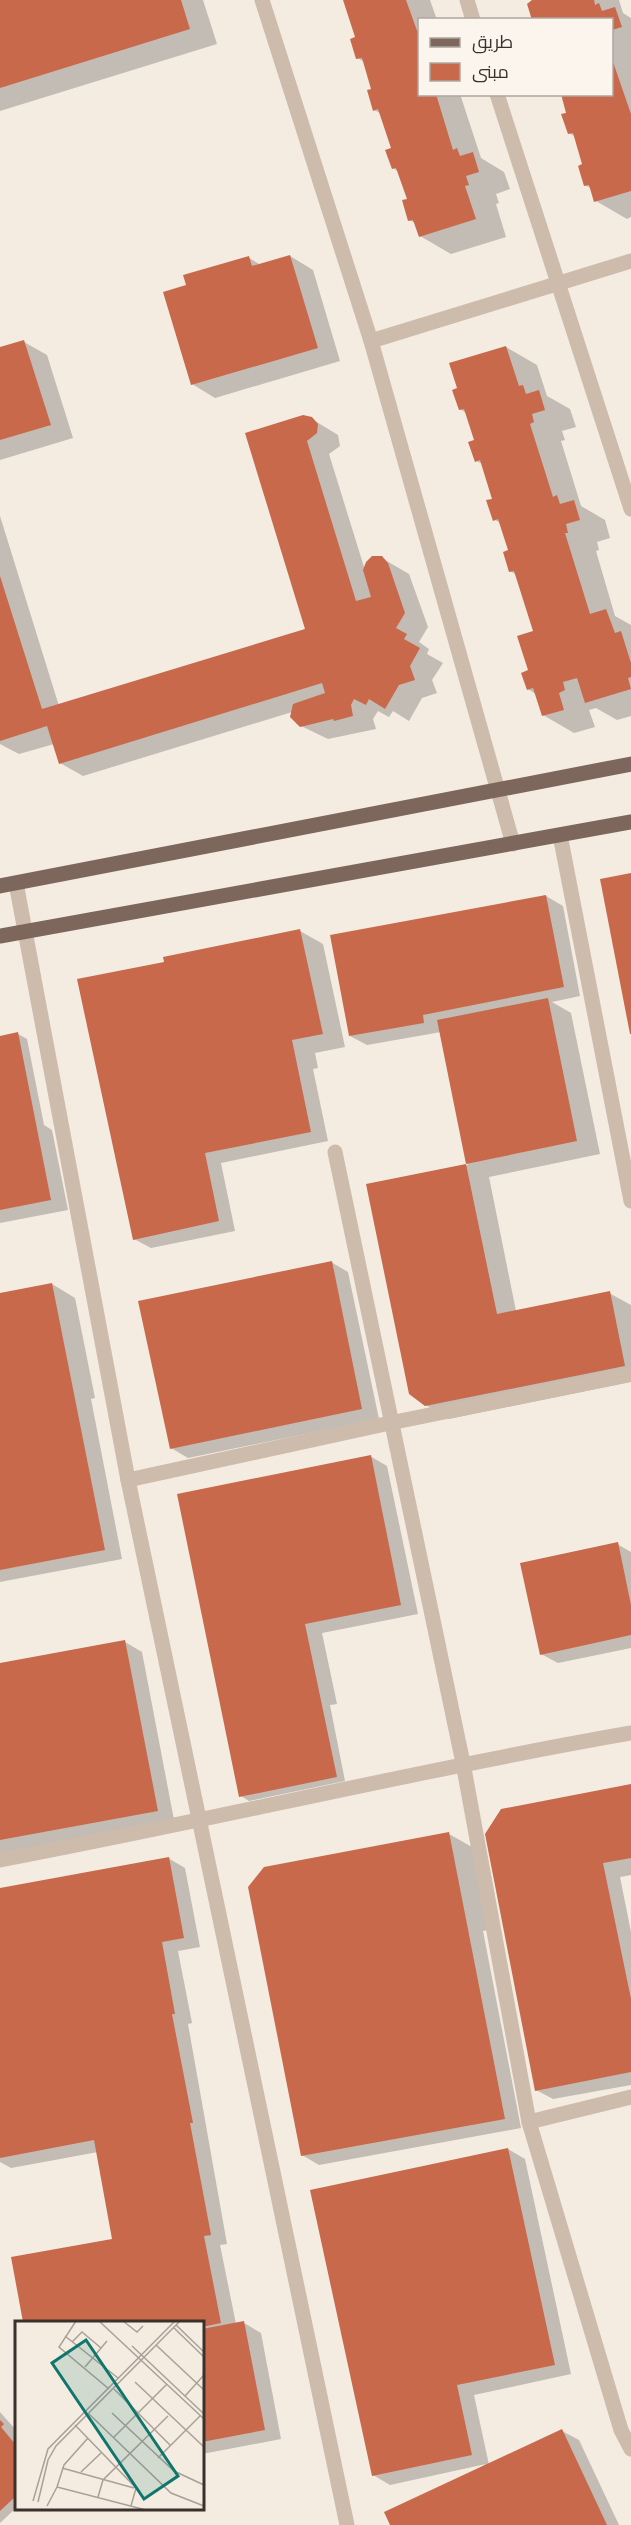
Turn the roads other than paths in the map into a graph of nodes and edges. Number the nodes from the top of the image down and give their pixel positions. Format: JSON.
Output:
{"nodes":[{"id":1,"x":261,"y":0,"type":"edge"},
{"id":2,"x":467,"y":0,"type":"edge"},
{"id":3,"x":472,"y":18,"type":"edge"},
{"id":4,"x":498,"y":96,"type":"edge"},
{"id":5,"x":631,"y":261,"type":"edge"},
{"id":6,"x":558,"y":284,"type":"junction"},
{"id":7,"x":371,"y":341,"type":"junction"},
{"id":8,"x":631,"y":509,"type":"edge"},
{"id":9,"x":631,"y":764,"type":"edge"},
{"id":10,"x":498,"y":791,"type":"junction"},
{"id":11,"x":631,"y":822,"type":"edge"},
{"id":12,"x":560,"y":835,"type":"junction"},
{"id":13,"x":513,"y":844,"type":"junction"},
{"id":14,"x":15,"y":883,"type":"junction"},
{"id":15,"x":0,"y":886,"type":"edge"},
{"id":16,"x":25,"y":931,"type":"junction"},
{"id":17,"x":0,"y":936,"type":"edge"},
{"id":18,"x":335,"y":1152,"type":"dead end"},
{"id":19,"x":631,"y":1201,"type":"edge"},
{"id":20,"x":631,"y":1374,"type":"edge"},
{"id":21,"x":390,"y":1423,"type":"junction"},
{"id":22,"x":128,"y":1480,"type":"junction"},
{"id":23,"x":631,"y":1733,"type":"edge"},
{"id":24,"x":463,"y":1763,"type":"junction"},
{"id":25,"x":199,"y":1822,"type":"junction"},
{"id":26,"x":0,"y":1860,"type":"edge"},
{"id":27,"x":631,"y":2097,"type":"edge"},
{"id":28,"x":529,"y":2122,"type":"junction"},
{"id":29,"x":631,"y":2449,"type":"edge"},
{"id":30,"x":347,"y":2525,"type":"edge"}],
"edges":[{"from":1,"to":7,"type":"street"},
{"from":2,"to":3,"type":"street"},
{"from":4,"to":6,"type":"street"},
{"from":5,"to":6,"type":"street"},
{"from":6,"to":7,"type":"street"},
{"from":6,"to":8,"type":"street"},
{"from":7,"to":10,"type":"street"},
{"from":9,"to":10,"type":"main road"},
{"from":10,"to":13,"type":"street"},
{"from":10,"to":14,"type":"main road"},
{"from":11,"to":12,"type":"main road"},
{"from":12,"to":13,"type":"main road"},
{"from":12,"to":19,"type":"street"},
{"from":13,"to":16,"type":"main road"},
{"from":14,"to":15,"type":"main road"},
{"from":14,"to":16,"type":"street"},
{"from":16,"to":17,"type":"main road"},
{"from":16,"to":22,"type":"street"},
{"from":18,"to":21,"type":"street"},
{"from":20,"to":21,"type":"street"},
{"from":21,"to":22,"type":"street"},
{"from":21,"to":24,"type":"street"},
{"from":22,"to":25,"type":"street"},
{"from":23,"to":24,"type":"street"},
{"from":24,"to":25,"type":"street"},
{"from":24,"to":28,"type":"street"},
{"from":25,"to":26,"type":"street"},
{"from":25,"to":30,"type":"street"},
{"from":27,"to":28,"type":"street"},
{"from":28,"to":29,"type":"street"}]}
